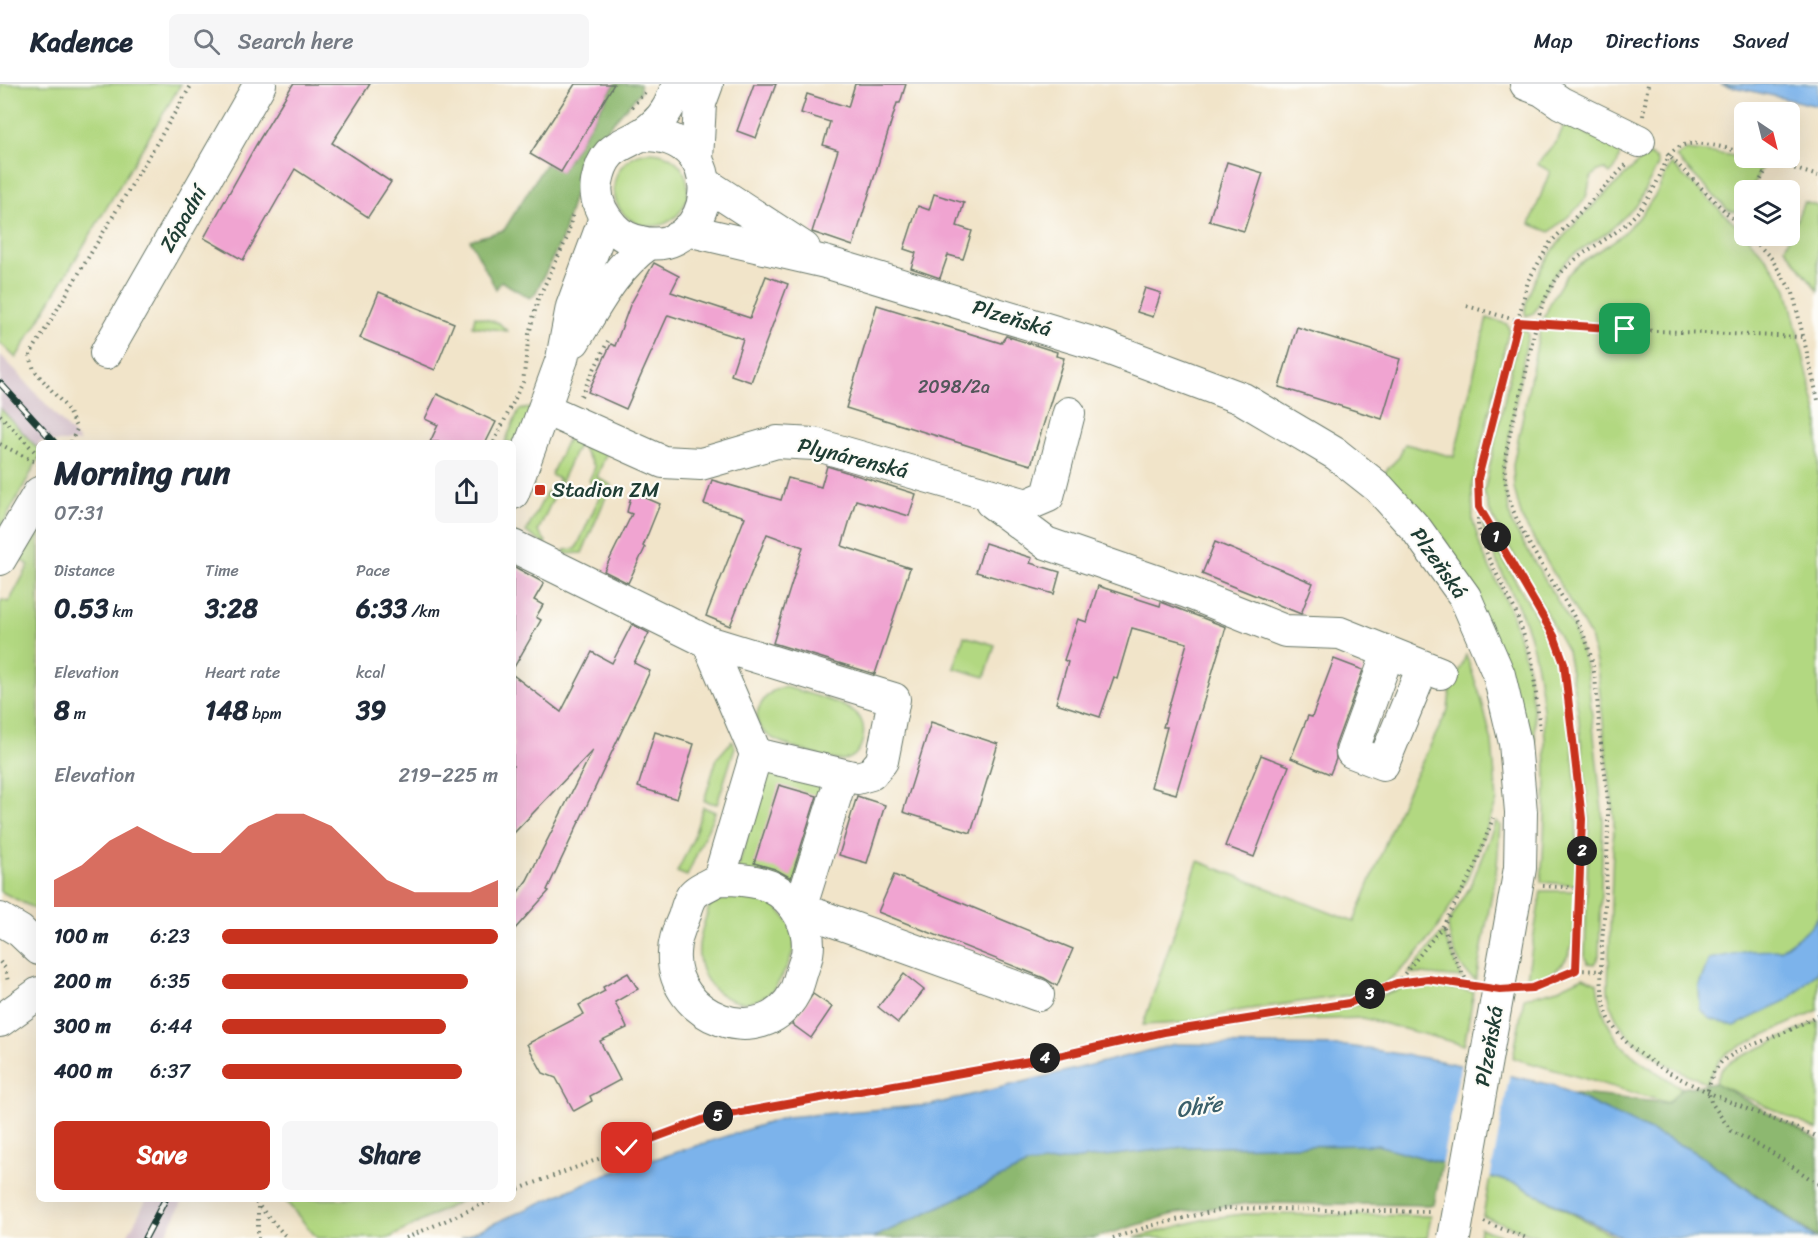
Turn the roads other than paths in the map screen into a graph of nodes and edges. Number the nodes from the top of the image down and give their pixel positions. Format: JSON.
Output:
{"nodes":[{"id":1,"x":260,"y":84,"type":"edge"},
{"id":2,"x":678,"y":84,"type":"edge"},
{"id":3,"x":706,"y":84,"type":"edge"},
{"id":4,"x":1526,"y":84,"type":"edge"},
{"id":5,"x":640,"y":135,"type":"junction"},
{"id":6,"x":1639,"y":141,"type":"road end"},
{"id":7,"x":702,"y":172,"type":"junction"},
{"id":8,"x":605,"y":218,"type":"junction"},
{"id":9,"x":687,"y":230,"type":"junction"},
{"id":10,"x":648,"y":244,"type":"junction"},
{"id":11,"x":825,"y":262,"type":"junction"},
{"id":12,"x":105,"y":353,"type":"dead end"},
{"id":13,"x":562,"y":359,"type":"junction"},
{"id":14,"x":1069,"y":413,"type":"dead end"},
{"id":15,"x":558,"y":414,"type":"junction"},
{"id":16,"x":516,"y":488,"type":"edge"},
{"id":17,"x":976,"y":490,"type":"junction"},
{"id":18,"x":36,"y":498,"type":"edge"},
{"id":19,"x":516,"y":547,"type":"edge"},
{"id":20,"x":0,"y":559,"type":"edge"},
{"id":21,"x":708,"y":642,"type":"junction"},
{"id":22,"x":1389,"y":653,"type":"junction"},
{"id":23,"x":756,"y":754,"type":"junction"},
{"id":24,"x":842,"y":776,"type":"junction"},
{"id":25,"x":719,"y":879,"type":"junction"},
{"id":26,"x":797,"y":908,"type":"junction"},
{"id":27,"x":0,"y":918,"type":"edge"},
{"id":28,"x":36,"y":946,"type":"edge"},
{"id":29,"x":36,"y":995,"type":"edge"},
{"id":30,"x":1038,"y":995,"type":"dead end"},
{"id":31,"x":0,"y":1022,"type":"edge"},
{"id":32,"x":1464,"y":1228,"type":"edge"}],
"edges":[{"from":1,"to":12,"type":"street","name":"Západní"},
{"from":2,"to":5,"type":"street"},
{"from":3,"to":7,"type":"street"},
{"from":4,"to":6,"type":"street"},
{"from":5,"to":7,"type":"street"},
{"from":5,"to":8,"type":"street"},
{"from":7,"to":9,"type":"street"},
{"from":7,"to":11,"type":"street","name":"Plzeňská"},
{"from":8,"to":10,"type":"street"},
{"from":8,"to":13,"type":"street"},
{"from":9,"to":10,"type":"street"},
{"from":9,"to":11,"type":"street","name":"Plzeňská"},
{"from":10,"to":13,"type":"street"},
{"from":11,"to":32,"type":"street","name":"Plzeňská","bridge":true},
{"from":13,"to":15,"type":"street"},
{"from":14,"to":17,"type":"street","name":"Plynárenská"},
{"from":15,"to":16,"type":"street"},
{"from":15,"to":17,"type":"street","name":"Plynárenská"},
{"from":17,"to":22,"type":"street"},
{"from":18,"to":20,"type":"street"},
{"from":19,"to":21,"type":"street"},
{"from":21,"to":23,"type":"street"},
{"from":21,"to":24,"type":"street"},
{"from":22,"to":22,"type":"street"},
{"from":23,"to":24,"type":"street"},
{"from":23,"to":25,"type":"street"},
{"from":24,"to":26,"type":"street"},
{"from":25,"to":26,"type":"street"},
{"from":25,"to":26,"type":"street"},
{"from":26,"to":30,"type":"street"},
{"from":27,"to":28,"type":"street"},
{"from":29,"to":31,"type":"street"}]}
